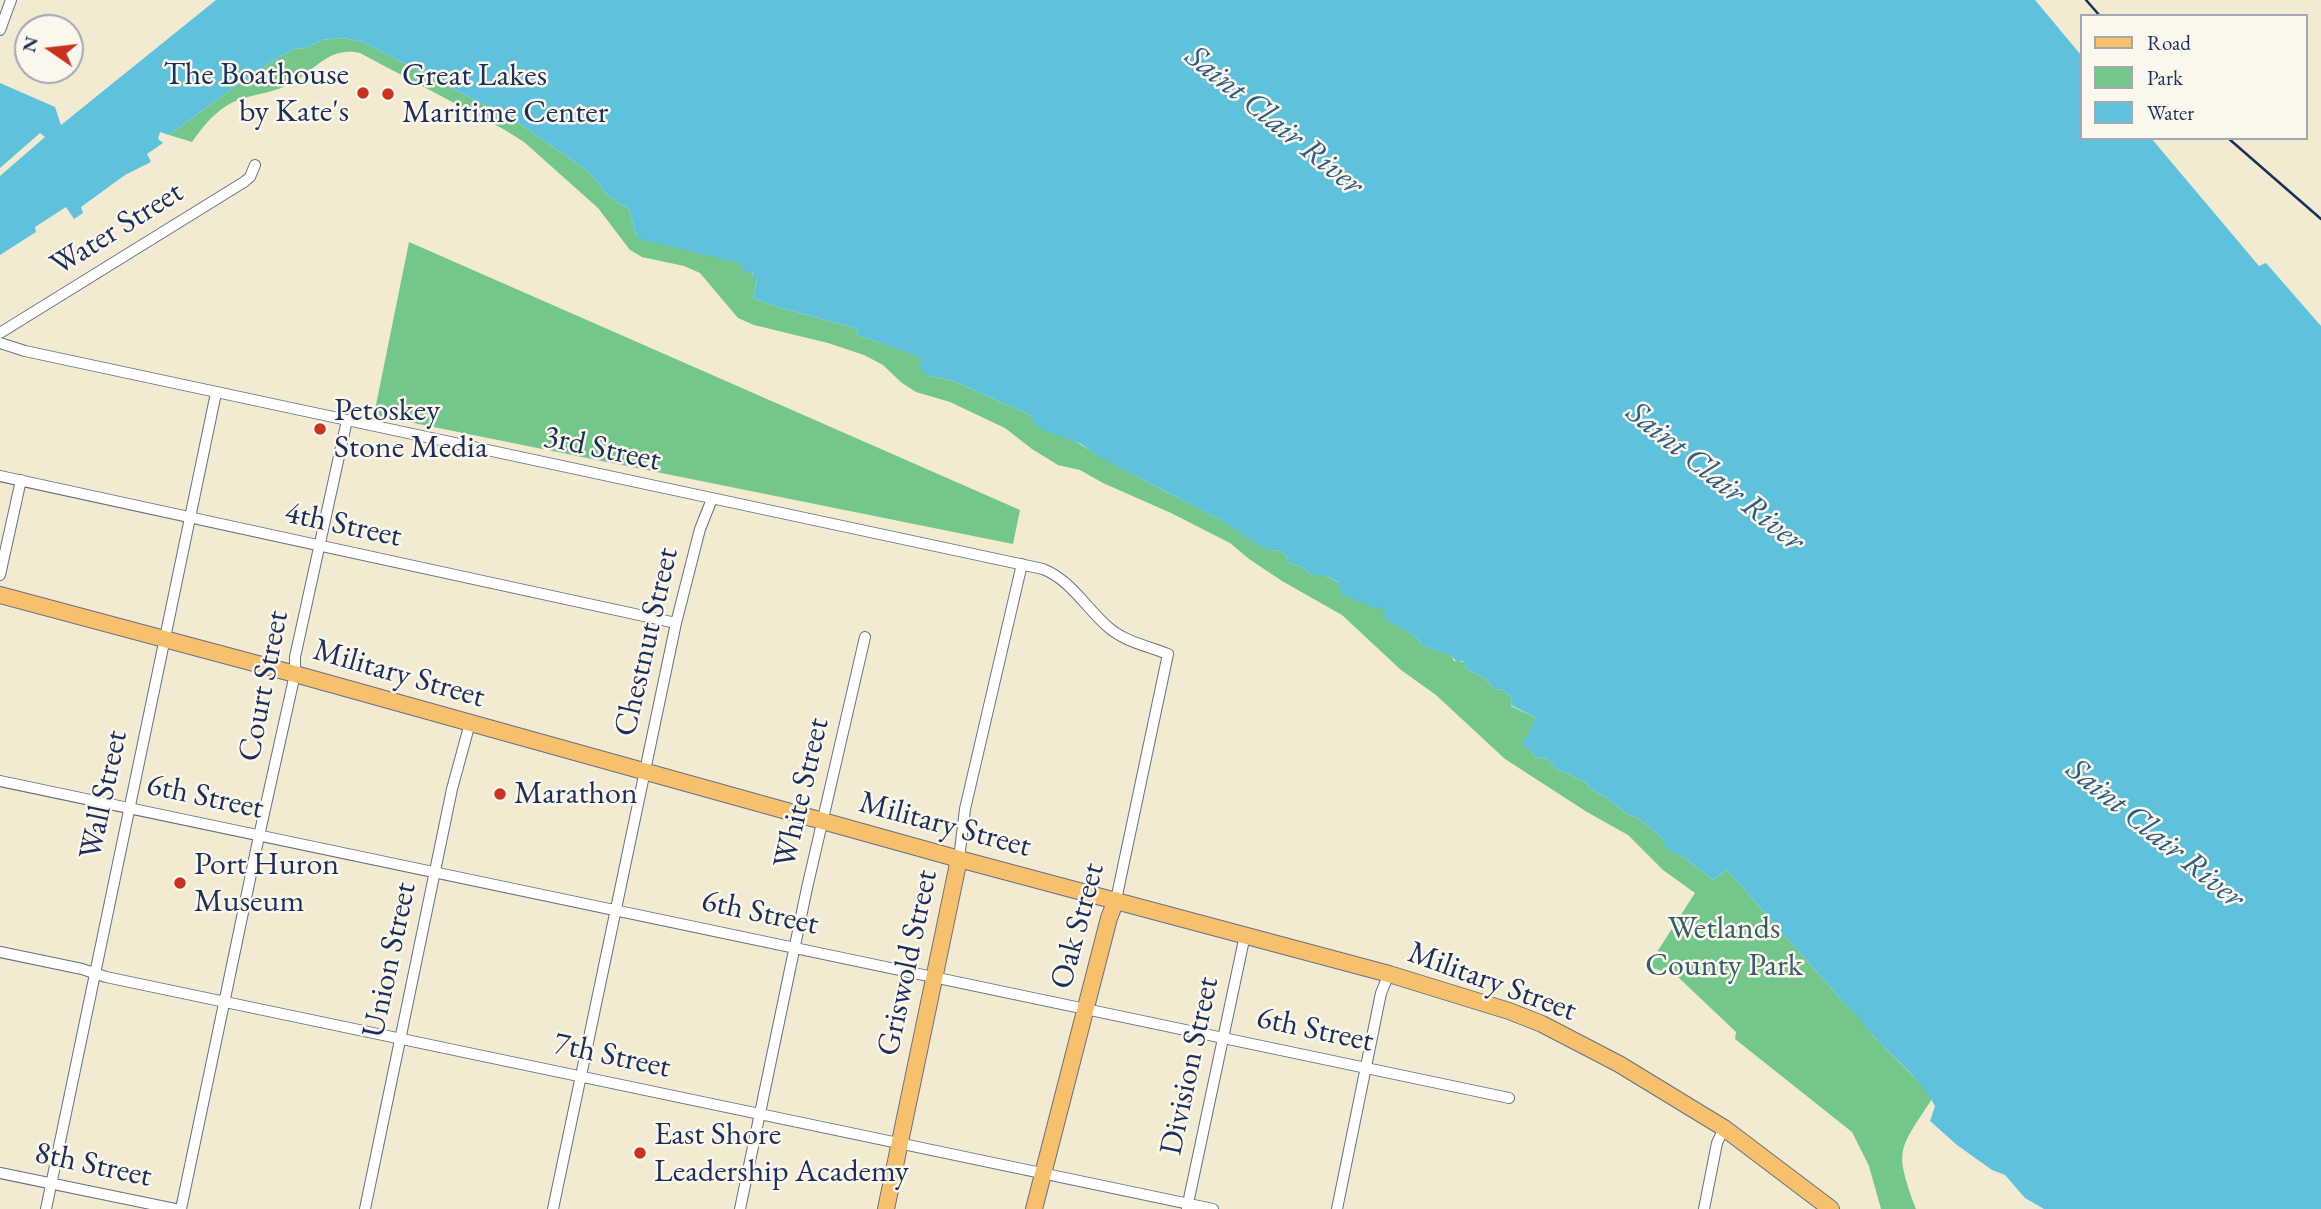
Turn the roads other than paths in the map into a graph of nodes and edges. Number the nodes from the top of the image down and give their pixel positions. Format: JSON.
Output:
{"nodes":[{"id":1,"x":11,"y":0,"type":"edge"},
{"id":2,"x":0,"y":30,"type":"edge"},
{"id":3,"x":255,"y":165,"type":"dead end"},
{"id":4,"x":0,"y":333,"type":"edge"},
{"id":5,"x":0,"y":342,"type":"edge"},
{"id":6,"x":216,"y":393,"type":"junction"},
{"id":7,"x":347,"y":420,"type":"junction"},
{"id":8,"x":0,"y":475,"type":"edge"},
{"id":9,"x":21,"y":480,"type":"junction"},
{"id":10,"x":712,"y":499,"type":"junction"},
{"id":11,"x":188,"y":518,"type":"junction"},
{"id":12,"x":319,"y":547,"type":"junction"},
{"id":13,"x":1022,"y":564,"type":"junction"},
{"id":14,"x":0,"y":575,"type":"edge"},
{"id":15,"x":0,"y":595,"type":"edge"},
{"id":16,"x":676,"y":623,"type":"junction"},
{"id":17,"x":865,"y":637,"type":"dead end"},
{"id":18,"x":165,"y":640,"type":"junction"},
{"id":19,"x":1168,"y":654,"type":"joint"},
{"id":20,"x":295,"y":674,"type":"junction"},
{"id":21,"x":470,"y":723,"type":"junction"},
{"id":22,"x":644,"y":772,"type":"junction"},
{"id":23,"x":0,"y":781,"type":"edge"},
{"id":24,"x":129,"y":808,"type":"junction"},
{"id":25,"x":822,"y":820,"type":"junction"},
{"id":26,"x":259,"y":836,"type":"junction"},
{"id":27,"x":959,"y":859,"type":"junction"},
{"id":28,"x":436,"y":872,"type":"junction"},
{"id":29,"x":1116,"y":900,"type":"junction"},
{"id":30,"x":616,"y":909,"type":"junction"},
{"id":31,"x":1245,"y":935,"type":"junction"},
{"id":32,"x":795,"y":947,"type":"junction"},
{"id":33,"x":0,"y":953,"type":"edge"},
{"id":34,"x":94,"y":973,"type":"junction"},
{"id":35,"x":1389,"y":974,"type":"junction"},
{"id":36,"x":934,"y":977,"type":"junction"},
{"id":37,"x":224,"y":1001,"type":"junction"},
{"id":38,"x":1085,"y":1009,"type":"junction"},
{"id":39,"x":1222,"y":1037,"type":"junction"},
{"id":40,"x":401,"y":1039,"type":"junction"},
{"id":41,"x":1366,"y":1068,"type":"junction"},
{"id":42,"x":581,"y":1076,"type":"junction"},
{"id":43,"x":1509,"y":1098,"type":"dead end"},
{"id":44,"x":760,"y":1114,"type":"junction"},
{"id":45,"x":1724,"y":1128,"type":"junction"},
{"id":46,"x":899,"y":1143,"type":"junction"},
{"id":47,"x":0,"y":1173,"type":"edge"},
{"id":48,"x":1043,"y":1174,"type":"junction"},
{"id":49,"x":51,"y":1184,"type":"junction"},
{"id":50,"x":1187,"y":1206,"type":"edge"},
{"id":51,"x":46,"y":1209,"type":"edge"},
{"id":52,"x":174,"y":1209,"type":"edge"},
{"id":53,"x":181,"y":1209,"type":"edge"},
{"id":54,"x":365,"y":1209,"type":"edge"},
{"id":55,"x":553,"y":1209,"type":"edge"},
{"id":56,"x":740,"y":1209,"type":"edge"},
{"id":57,"x":886,"y":1209,"type":"edge"},
{"id":58,"x":1034,"y":1209,"type":"edge"},
{"id":59,"x":1213,"y":1209,"type":"edge"},
{"id":60,"x":1337,"y":1209,"type":"edge"},
{"id":61,"x":1704,"y":1209,"type":"edge"},
{"id":62,"x":1831,"y":1209,"type":"edge"}],
"edges":[{"from":1,"to":2,"type":"street"},
{"from":3,"to":4,"type":"street","name":"Water Street"},
{"from":5,"to":6,"type":"street","name":"3rd Street"},
{"from":6,"to":7,"type":"street","name":"3rd Street"},
{"from":6,"to":11,"type":"street","name":"Wall Street"},
{"from":7,"to":10,"type":"street","name":"3rd Street"},
{"from":7,"to":12,"type":"street","name":"Court Street"},
{"from":8,"to":9,"type":"street","name":"4th Street"},
{"from":9,"to":11,"type":"street","name":"4th Street"},
{"from":9,"to":14,"type":"street"},
{"from":10,"to":13,"type":"street","name":"3rd Street"},
{"from":10,"to":16,"type":"street","name":"Chestnut Street"},
{"from":11,"to":12,"type":"street","name":"4th Street"},
{"from":11,"to":18,"type":"street","name":"Wall Street"},
{"from":12,"to":16,"type":"street","name":"4th Street"},
{"from":12,"to":20,"type":"street","name":"Court Street"},
{"from":13,"to":19,"type":"street","name":"3rd Street"},
{"from":13,"to":27,"type":"street","name":"Griswold Street"},
{"from":15,"to":18,"type":"main road","name":"Military Street"},
{"from":16,"to":22,"type":"street","name":"Chestnut Street"},
{"from":17,"to":25,"type":"street","name":"White Street"},
{"from":18,"to":20,"type":"main road","name":"Military Street"},
{"from":18,"to":24,"type":"street","name":"Wall Street"},
{"from":19,"to":29,"type":"street","name":"Oak Street"},
{"from":20,"to":21,"type":"main road","name":"Military Street"},
{"from":20,"to":26,"type":"street","name":"Court Street"},
{"from":21,"to":22,"type":"main road","name":"Military Street"},
{"from":21,"to":28,"type":"street","name":"Union Street"},
{"from":22,"to":25,"type":"main road","name":"Military Street"},
{"from":22,"to":30,"type":"street","name":"Chestnut Street"},
{"from":23,"to":24,"type":"street","name":"6th Street"},
{"from":24,"to":26,"type":"street","name":"6th Street"},
{"from":24,"to":34,"type":"street","name":"Wall Street"},
{"from":25,"to":27,"type":"main road","name":"Military Street"},
{"from":25,"to":32,"type":"street","name":"White Street"},
{"from":26,"to":28,"type":"street","name":"6th Street"},
{"from":26,"to":37,"type":"street","name":"Court Street"},
{"from":27,"to":29,"type":"main road","name":"Military Street"},
{"from":27,"to":36,"type":"main road","name":"Griswold Street"},
{"from":28,"to":30,"type":"street","name":"6th Street"},
{"from":28,"to":40,"type":"street","name":"Union Street"},
{"from":29,"to":31,"type":"main road","name":"Military Street"},
{"from":29,"to":38,"type":"main road","name":"Oak Street"},
{"from":30,"to":32,"type":"street","name":"6th Street"},
{"from":30,"to":42,"type":"street","name":"Chestnut Street"},
{"from":31,"to":35,"type":"main road","name":"Military Street"},
{"from":31,"to":39,"type":"street","name":"Division Street"},
{"from":32,"to":36,"type":"street","name":"6th Street"},
{"from":32,"to":44,"type":"street","name":"White Street"},
{"from":33,"to":34,"type":"street","name":"7th Street"},
{"from":34,"to":37,"type":"street","name":"7th Street"},
{"from":34,"to":49,"type":"street","name":"Wall Street"},
{"from":35,"to":41,"type":"street"},
{"from":35,"to":45,"type":"main road","name":"Military Street"},
{"from":36,"to":38,"type":"street","name":"6th Street"},
{"from":36,"to":46,"type":"main road","name":"Griswold Street"},
{"from":37,"to":40,"type":"street","name":"7th Street"},
{"from":37,"to":53,"type":"street","name":"Court Street"},
{"from":38,"to":39,"type":"street","name":"6th Street"},
{"from":38,"to":48,"type":"main road","name":"Oak Street"},
{"from":39,"to":41,"type":"street","name":"6th Street"},
{"from":39,"to":50,"type":"street","name":"Division Street"},
{"from":40,"to":42,"type":"street","name":"7th Street"},
{"from":40,"to":54,"type":"street","name":"Union Street"},
{"from":41,"to":43,"type":"street","name":"6th Street"},
{"from":41,"to":60,"type":"street"},
{"from":42,"to":44,"type":"street","name":"7th Street"},
{"from":42,"to":55,"type":"street","name":"Chestnut Street"},
{"from":44,"to":46,"type":"street","name":"7th Street"},
{"from":44,"to":56,"type":"street","name":"White Street"},
{"from":45,"to":61,"type":"street"},
{"from":45,"to":62,"type":"main road","name":"Military Street"},
{"from":46,"to":48,"type":"street","name":"7th Street"},
{"from":46,"to":57,"type":"main road","name":"Griswold Street"},
{"from":47,"to":49,"type":"street","name":"8th Street"},
{"from":48,"to":50,"type":"street","name":"7th Street"},
{"from":48,"to":58,"type":"main road","name":"Oak Street"},
{"from":49,"to":51,"type":"street","name":"Wall Street"},
{"from":49,"to":52,"type":"street","name":"8th Street"},
{"from":50,"to":59,"type":"street","name":"7th Street"}]}
